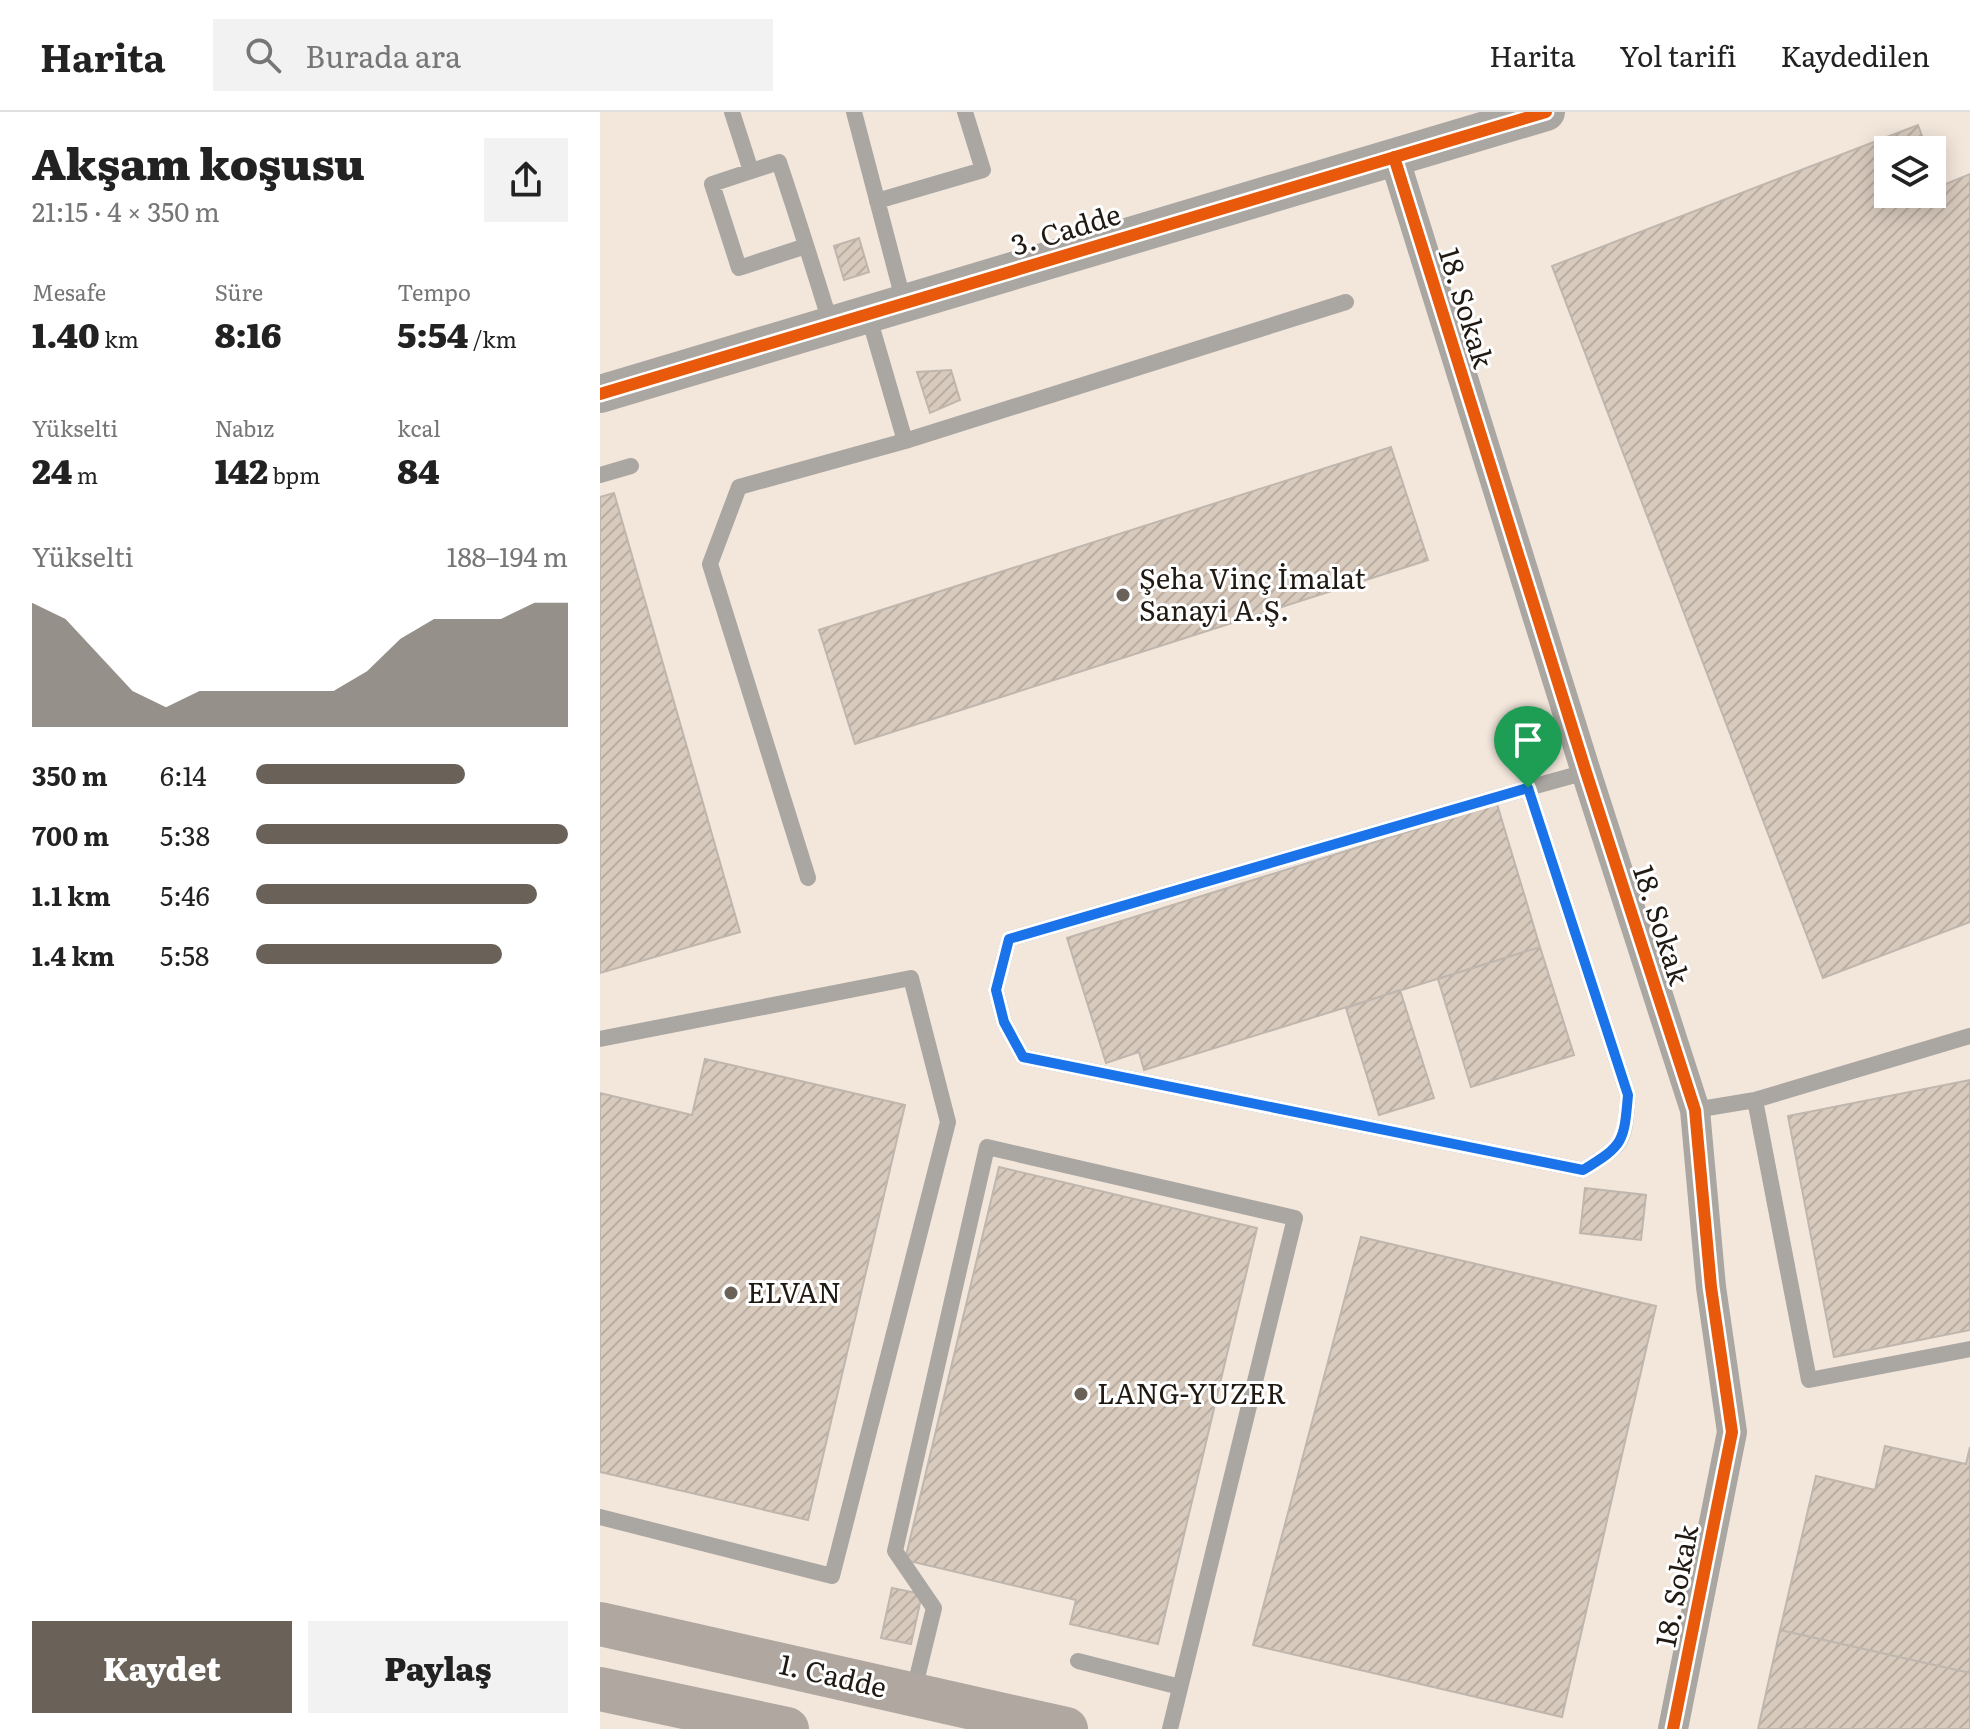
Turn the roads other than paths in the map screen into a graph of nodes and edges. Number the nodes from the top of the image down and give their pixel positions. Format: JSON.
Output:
{"nodes":[{"id":1,"x":732,"y":112,"type":"edge"},
{"id":2,"x":854,"y":112,"type":"edge"},
{"id":3,"x":965,"y":112,"type":"edge"},
{"id":4,"x":1530,"y":114,"type":"edge"},
{"id":5,"x":1394,"y":157,"type":"junction"},
{"id":6,"x":751,"y":171,"type":"junction"},
{"id":7,"x":877,"y":201,"type":"junction"},
{"id":8,"x":806,"y":246,"type":"junction"},
{"id":9,"x":1346,"y":302,"type":"dead end"},
{"id":10,"x":886,"y":309,"type":"junction"},
{"id":11,"x":831,"y":325,"type":"junction"},
{"id":12,"x":600,"y":394,"type":"edge"},
{"id":13,"x":905,"y":441,"type":"junction"},
{"id":14,"x":631,"y":466,"type":"dead end"},
{"id":15,"x":600,"y":475,"type":"edge"},
{"id":16,"x":1586,"y":772,"type":"junction"},
{"id":17,"x":1528,"y":788,"type":"junction"},
{"id":18,"x":808,"y":878,"type":"dead end"},
{"id":19,"x":1970,"y":1036,"type":"edge"},
{"id":20,"x":600,"y":1039,"type":"edge"},
{"id":21,"x":1755,"y":1100,"type":"junction"},
{"id":22,"x":1695,"y":1110,"type":"junction"},
{"id":23,"x":1970,"y":1349,"type":"edge"},
{"id":24,"x":600,"y":1517,"type":"edge"},
{"id":25,"x":600,"y":1624,"type":"edge"},
{"id":26,"x":1078,"y":1661,"type":"dead end"},
{"id":27,"x":1180,"y":1687,"type":"junction"},
{"id":28,"x":600,"y":1689,"type":"edge"},
{"id":29,"x":913,"y":1694,"type":"junction"},
{"id":30,"x":690,"y":1719,"type":"edge"},
{"id":31,"x":787,"y":1729,"type":"edge"},
{"id":32,"x":1066,"y":1729,"type":"edge"},
{"id":33,"x":1170,"y":1729,"type":"edge"},
{"id":34,"x":1673,"y":1729,"type":"edge"}],
"edges":[{"from":1,"to":6,"type":"lane"},
{"from":2,"to":7,"type":"lane"},
{"from":3,"to":7,"type":"lane"},
{"from":4,"to":5,"type":"street","name":"3. Cadde"},
{"from":5,"to":10,"type":"street","name":"3. Cadde"},
{"from":5,"to":16,"type":"street","name":"18. Sokak"},
{"from":6,"to":8,"type":"lane"},
{"from":6,"to":8,"type":"lane"},
{"from":7,"to":10,"type":"lane"},
{"from":8,"to":11,"type":"lane"},
{"from":9,"to":13,"type":"lane"},
{"from":10,"to":11,"type":"street","name":"3. Cadde"},
{"from":10,"to":13,"type":"lane"},
{"from":11,"to":12,"type":"street","name":"3. Cadde"},
{"from":13,"to":18,"type":"lane"},
{"from":14,"to":15,"type":"lane"},
{"from":16,"to":17,"type":"lane"},
{"from":16,"to":22,"type":"street","name":"18. Sokak"},
{"from":17,"to":17,"type":"lane"},
{"from":19,"to":21,"type":"lane"},
{"from":20,"to":24,"type":"lane"},
{"from":21,"to":22,"type":"lane"},
{"from":21,"to":23,"type":"lane"},
{"from":22,"to":34,"type":"street","name":"18. Sokak"},
{"from":25,"to":29,"type":"main road","name":"1. Cadde"},
{"from":26,"to":27,"type":"lane"},
{"from":27,"to":29,"type":"lane"},
{"from":27,"to":33,"type":"lane"},
{"from":28,"to":30,"type":"main road"},
{"from":29,"to":32,"type":"main road","name":"1. Cadde"},
{"from":30,"to":31,"type":"main road"}]}
